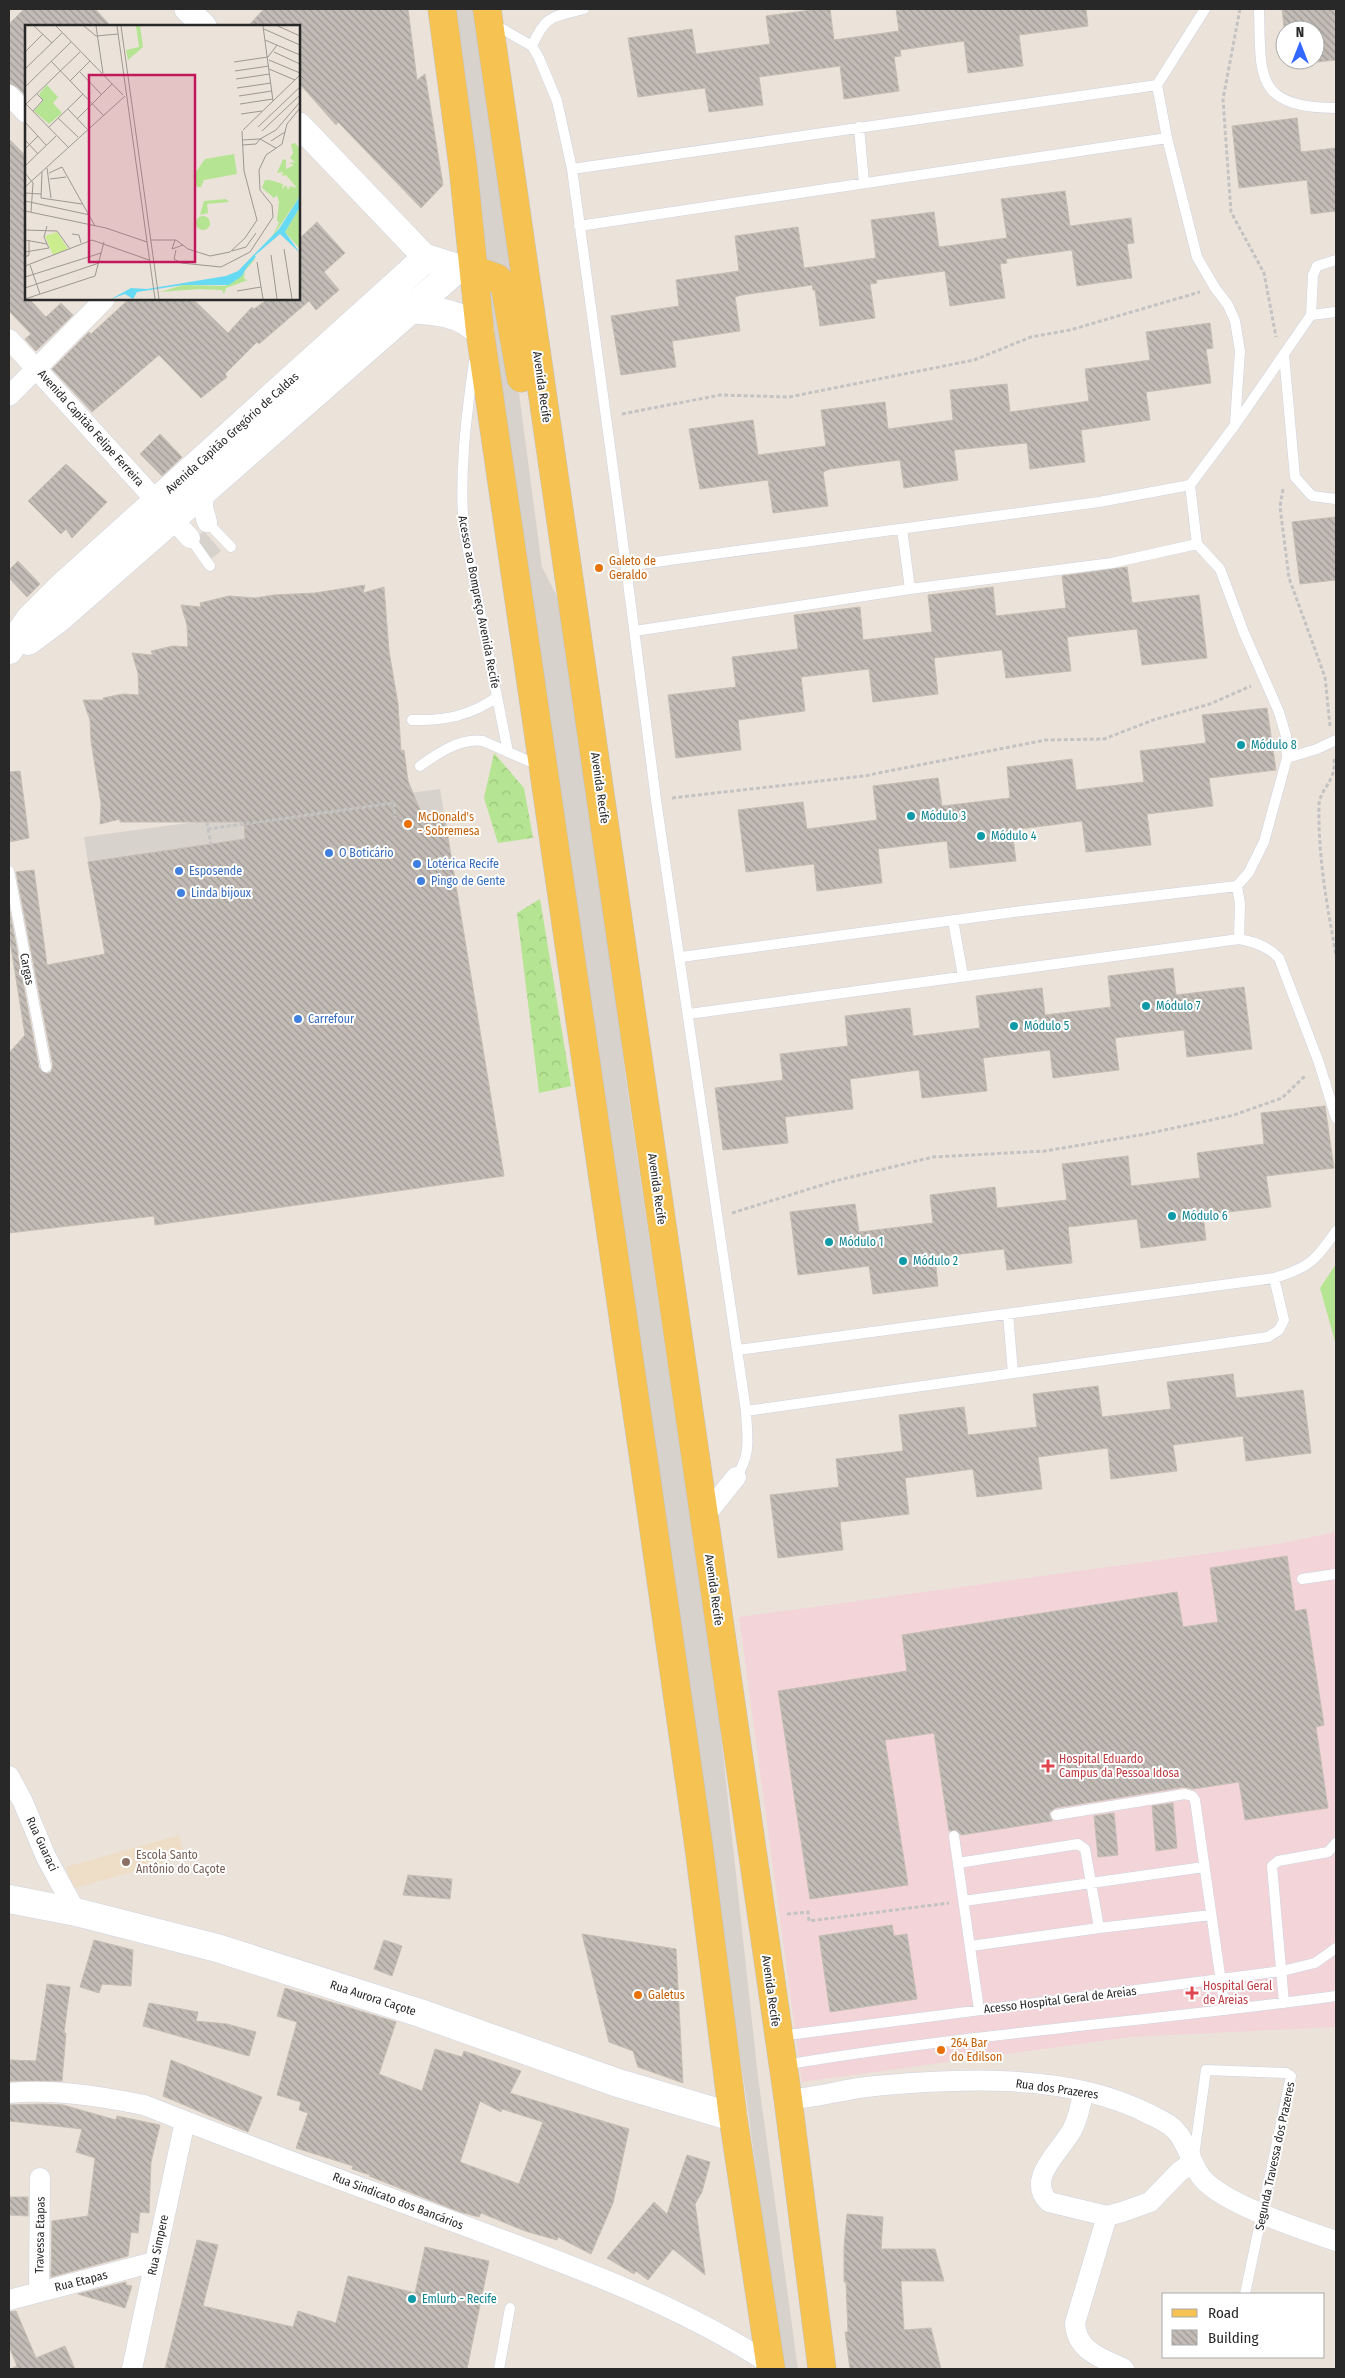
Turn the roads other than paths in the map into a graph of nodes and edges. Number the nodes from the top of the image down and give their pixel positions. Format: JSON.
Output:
{"nodes":[{"id":1,"x":187,"y":9,"type":"edge"},
{"id":2,"x":442,"y":9,"type":"edge"},
{"id":3,"x":584,"y":9,"type":"edge"},
{"id":4,"x":1205,"y":9,"type":"edge"},
{"id":5,"x":1259,"y":9,"type":"edge"},
{"id":6,"x":488,"y":15,"type":"edge"},
{"id":7,"x":203,"y":25,"type":"edge"},
{"id":8,"x":532,"y":46,"type":"junction"},
{"id":9,"x":1157,"y":86,"type":"junction"},
{"id":10,"x":9,"y":95,"type":"edge"},
{"id":11,"x":1336,"y":108,"type":"edge"},
{"id":12,"x":25,"y":112,"type":"edge"},
{"id":13,"x":300,"y":125,"type":"edge"},
{"id":14,"x":858,"y":127,"type":"junction"},
{"id":15,"x":1167,"y":138,"type":"junction"},
{"id":16,"x":572,"y":169,"type":"junction"},
{"id":17,"x":864,"y":183,"type":"junction"},
{"id":18,"x":579,"y":226,"type":"junction"},
{"id":19,"x":426,"y":258,"type":"junction"},
{"id":20,"x":1336,"y":260,"type":"edge"},
{"id":21,"x":466,"y":269,"type":"junction"},
{"id":22,"x":104,"y":300,"type":"edge"},
{"id":23,"x":410,"y":309,"type":"junction"},
{"id":24,"x":1336,"y":312,"type":"edge"},
{"id":25,"x":1311,"y":315,"type":"junction"},
{"id":26,"x":480,"y":332,"type":"junction"},
{"id":27,"x":9,"y":339,"type":"edge"},
{"id":28,"x":1284,"y":355,"type":"junction"},
{"id":29,"x":37,"y":368,"type":"junction"},
{"id":30,"x":9,"y":396,"type":"edge"},
{"id":31,"x":1235,"y":425,"type":"junction"},
{"id":32,"x":1190,"y":485,"type":"junction"},
{"id":33,"x":204,"y":491,"type":"junction"},
{"id":34,"x":1336,"y":499,"type":"edge"},
{"id":35,"x":165,"y":509,"type":"junction"},
{"id":36,"x":207,"y":522,"type":"joint"},
{"id":37,"x":902,"y":529,"type":"junction"},
{"id":38,"x":190,"y":538,"type":"joint"},
{"id":39,"x":1196,"y":544,"type":"junction"},
{"id":40,"x":230,"y":547,"type":"dead end"},
{"id":41,"x":210,"y":566,"type":"dead end"},
{"id":42,"x":626,"y":566,"type":"junction"},
{"id":43,"x":910,"y":589,"type":"junction"},
{"id":44,"x":576,"y":622,"type":"junction"},
{"id":45,"x":635,"y":631,"type":"junction"},
{"id":46,"x":9,"y":650,"type":"edge"},
{"id":47,"x":9,"y":655,"type":"edge"},
{"id":48,"x":497,"y":697,"type":"junction"},
{"id":49,"x":412,"y":720,"type":"dead end"},
{"id":50,"x":1336,"y":740,"type":"edge"},
{"id":51,"x":508,"y":752,"type":"junction"},
{"id":52,"x":1288,"y":758,"type":"junction"},
{"id":53,"x":420,"y":766,"type":"dead end"},
{"id":54,"x":542,"y":767,"type":"junction"},
{"id":55,"x":9,"y":871,"type":"edge"},
{"id":56,"x":1237,"y":886,"type":"junction"},
{"id":57,"x":953,"y":920,"type":"junction"},
{"id":58,"x":1239,"y":939,"type":"junction"},
{"id":59,"x":680,"y":957,"type":"junction"},
{"id":60,"x":963,"y":976,"type":"junction"},
{"id":61,"x":689,"y":1014,"type":"junction"},
{"id":62,"x":46,"y":1067,"type":"dead end"},
{"id":63,"x":1336,"y":1118,"type":"edge"},
{"id":64,"x":1336,"y":1231,"type":"edge"},
{"id":65,"x":1274,"y":1278,"type":"junction"},
{"id":66,"x":1008,"y":1314,"type":"junction"},
{"id":67,"x":738,"y":1350,"type":"junction"},
{"id":68,"x":1013,"y":1373,"type":"junction"},
{"id":69,"x":746,"y":1410,"type":"junction"},
{"id":70,"x":736,"y":1477,"type":"joint"},
{"id":71,"x":704,"y":1517,"type":"junction"},
{"id":72,"x":1336,"y":1574,"type":"edge"},
{"id":73,"x":1302,"y":1579,"type":"dead end"},
{"id":74,"x":10,"y":1779,"type":"edge"},
{"id":75,"x":1056,"y":1815,"type":"dead end"},
{"id":76,"x":954,"y":1836,"type":"dead end"},
{"id":77,"x":1336,"y":1843,"type":"edge"},
{"id":78,"x":958,"y":1863,"type":"junction"},
{"id":79,"x":1204,"y":1867,"type":"junction"},
{"id":80,"x":1091,"y":1883,"type":"junction"},
{"id":81,"x":9,"y":1899,"type":"edge"},
{"id":82,"x":964,"y":1901,"type":"junction"},
{"id":83,"x":76,"y":1912,"type":"junction"},
{"id":84,"x":1211,"y":1915,"type":"junction"},
{"id":85,"x":1099,"y":1928,"type":"junction"},
{"id":86,"x":970,"y":1946,"type":"junction"},
{"id":87,"x":1336,"y":1948,"type":"edge"},
{"id":88,"x":1282,"y":1971,"type":"junction"},
{"id":89,"x":1220,"y":1979,"type":"junction"},
{"id":90,"x":1336,"y":1996,"type":"edge"},
{"id":91,"x":1284,"y":2003,"type":"junction"},
{"id":92,"x":979,"y":2010,"type":"junction"},
{"id":93,"x":1225,"y":2010,"type":"junction"},
{"id":94,"x":778,"y":2036,"type":"junction"},
{"id":95,"x":783,"y":2066,"type":"junction"},
{"id":96,"x":1083,"y":2092,"type":"junction"},
{"id":97,"x":9,"y":2093,"type":"edge"},
{"id":98,"x":788,"y":2099,"type":"junction"},
{"id":99,"x":733,"y":2116,"type":"junction"},
{"id":100,"x":185,"y":2121,"type":"junction"},
{"id":101,"x":1193,"y":2162,"type":"junction"},
{"id":102,"x":40,"y":2178,"type":"dead end"},
{"id":103,"x":1263,"y":2213,"type":"junction"},
{"id":104,"x":1107,"y":2216,"type":"junction"},
{"id":105,"x":1336,"y":2241,"type":"edge"},
{"id":106,"x":154,"y":2262,"type":"junction"},
{"id":107,"x":39,"y":2292,"type":"junction"},
{"id":108,"x":1245,"y":2293,"type":"edge"},
{"id":109,"x":9,"y":2300,"type":"edge"},
{"id":110,"x":510,"y":2308,"type":"dead end"},
{"id":111,"x":771,"y":2366,"type":"edge"},
{"id":112,"x":132,"y":2369,"type":"edge"},
{"id":113,"x":499,"y":2369,"type":"edge"},
{"id":114,"x":822,"y":2369,"type":"edge"},
{"id":115,"x":1124,"y":2369,"type":"edge"}],
"edges":[{"from":1,"to":7,"type":"street"},
{"from":2,"to":21,"type":"main road"},
{"from":3,"to":8,"type":"lane"},
{"from":4,"to":9,"type":"lane"},
{"from":5,"to":11,"type":"lane"},
{"from":6,"to":8,"type":"lane"},
{"from":6,"to":44,"type":"main road","name":"Avenida Recife"},
{"from":8,"to":16,"type":"lane"},
{"from":9,"to":14,"type":"lane"},
{"from":9,"to":15,"type":"lane"},
{"from":10,"to":12,"type":"street"},
{"from":13,"to":19,"type":"street"},
{"from":14,"to":16,"type":"lane"},
{"from":14,"to":17,"type":"lane"},
{"from":15,"to":17,"type":"lane"},
{"from":15,"to":31,"type":"lane"},
{"from":16,"to":18,"type":"lane"},
{"from":17,"to":18,"type":"lane"},
{"from":18,"to":42,"type":"lane"},
{"from":19,"to":21,"type":"main road"},
{"from":19,"to":35,"type":"main road","name":"Avenida Capitão Gregório de Caldas"},
{"from":20,"to":25,"type":"lane"},
{"from":21,"to":23,"type":"main road","name":"Avenida Capitão Gregório de Caldas"},
{"from":21,"to":26,"type":"main road"},
{"from":21,"to":44,"type":"main road"},
{"from":22,"to":29,"type":"street"},
{"from":23,"to":26,"type":"main road"},
{"from":23,"to":33,"type":"main road","name":"Avenida Capitão Gregório de Caldas"},
{"from":24,"to":25,"type":"lane"},
{"from":25,"to":28,"type":"lane"},
{"from":26,"to":48,"type":"lane","name":"Acesso ao Bompreço Avenida Recife"},
{"from":26,"to":54,"type":"main road"},
{"from":27,"to":29,"type":"street","name":"Avenida Capitão Felipe Ferreira"},
{"from":28,"to":31,"type":"lane"},
{"from":28,"to":34,"type":"lane"},
{"from":29,"to":30,"type":"street"},
{"from":29,"to":35,"type":"street","name":"Avenida Capitão Felipe Ferreira"},
{"from":31,"to":32,"type":"lane"},
{"from":32,"to":37,"type":"lane"},
{"from":32,"to":39,"type":"lane"},
{"from":33,"to":35,"type":"main road","name":"Avenida Capitão Gregório de Caldas"},
{"from":33,"to":36,"type":"street"},
{"from":35,"to":38,"type":"street","name":"Avenida Capitão Felipe Ferreira"},
{"from":35,"to":46,"type":"main road","name":"Avenida Capitão Gregório de Caldas"},
{"from":35,"to":47,"type":"main road","name":"Avenida Capitão Gregório de Caldas"},
{"from":36,"to":40,"type":"lane"},
{"from":37,"to":42,"type":"lane"},
{"from":37,"to":43,"type":"lane"},
{"from":38,"to":41,"type":"lane"},
{"from":39,"to":43,"type":"lane"},
{"from":39,"to":52,"type":"lane"},
{"from":42,"to":45,"type":"lane"},
{"from":43,"to":45,"type":"lane"},
{"from":44,"to":71,"type":"main road","name":"Avenida Recife"},
{"from":45,"to":59,"type":"lane"},
{"from":48,"to":49,"type":"lane"},
{"from":48,"to":51,"type":"lane","name":"Acesso ao Bompreço Avenida Recife"},
{"from":50,"to":52,"type":"lane"},
{"from":51,"to":53,"type":"lane"},
{"from":51,"to":54,"type":"lane"},
{"from":52,"to":56,"type":"lane"},
{"from":54,"to":99,"type":"main road"},
{"from":55,"to":62,"type":"lane","name":"Cargas"},
{"from":56,"to":57,"type":"lane"},
{"from":56,"to":58,"type":"lane"},
{"from":57,"to":59,"type":"lane"},
{"from":57,"to":60,"type":"lane"},
{"from":58,"to":60,"type":"lane"},
{"from":58,"to":63,"type":"lane"},
{"from":59,"to":61,"type":"lane"},
{"from":60,"to":61,"type":"lane"},
{"from":61,"to":67,"type":"lane"},
{"from":64,"to":65,"type":"lane"},
{"from":65,"to":66,"type":"lane"},
{"from":65,"to":68,"type":"lane"},
{"from":66,"to":67,"type":"lane"},
{"from":66,"to":68,"type":"lane"},
{"from":67,"to":69,"type":"lane"},
{"from":68,"to":69,"type":"lane"},
{"from":69,"to":70,"type":"lane"},
{"from":70,"to":71,"type":"street"},
{"from":71,"to":94,"type":"main road","name":"Avenida Recife"},
{"from":72,"to":73,"type":"lane"},
{"from":74,"to":83,"type":"street","name":"Rua Guaraci"},
{"from":75,"to":79,"type":"lane"},
{"from":76,"to":78,"type":"lane"},
{"from":77,"to":88,"type":"lane"},
{"from":78,"to":80,"type":"lane"},
{"from":78,"to":82,"type":"lane"},
{"from":79,"to":80,"type":"lane"},
{"from":79,"to":84,"type":"lane"},
{"from":80,"to":82,"type":"lane"},
{"from":80,"to":85,"type":"lane"},
{"from":81,"to":83,"type":"main road","name":"Rua Aurora Caçote"},
{"from":82,"to":86,"type":"lane"},
{"from":83,"to":99,"type":"main road","name":"Rua Aurora Caçote"},
{"from":84,"to":85,"type":"lane"},
{"from":84,"to":89,"type":"lane"},
{"from":85,"to":86,"type":"lane"},
{"from":86,"to":92,"type":"lane"},
{"from":87,"to":88,"type":"lane","name":"Acesso Hospital Geral de Areias"},
{"from":88,"to":89,"type":"lane","name":"Acesso Hospital Geral de Areias"},
{"from":88,"to":91,"type":"lane"},
{"from":89,"to":92,"type":"lane","name":"Acesso Hospital Geral de Areias"},
{"from":89,"to":93,"type":"lane"},
{"from":90,"to":91,"type":"lane"},
{"from":91,"to":93,"type":"lane"},
{"from":92,"to":94,"type":"lane","name":"Acesso Hospital Geral de Areias"},
{"from":93,"to":95,"type":"lane"},
{"from":94,"to":95,"type":"main road","name":"Avenida Recife"},
{"from":95,"to":98,"type":"main road","name":"Avenida Recife"},
{"from":96,"to":98,"type":"street","name":"Rua dos Prazeres"},
{"from":96,"to":101,"type":"street","name":"Rua dos Prazeres"},
{"from":96,"to":104,"type":"street"},
{"from":97,"to":100,"type":"street","name":"Rua Sindicato dos Bancários"},
{"from":98,"to":114,"type":"main road","name":"Avenida Recife"},
{"from":99,"to":111,"type":"main road"},
{"from":100,"to":106,"type":"street","name":"Rua Simpere"},
{"from":100,"to":111,"type":"street","name":"Rua Sindicato dos Bancários"},
{"from":101,"to":103,"type":"street","name":"Rua dos Prazeres"},
{"from":101,"to":103,"type":"lane","name":"Segunda Travessa dos Prazeres"},
{"from":101,"to":104,"type":"street"},
{"from":102,"to":107,"type":"street","name":"Travessa Etapas"},
{"from":103,"to":105,"type":"street","name":"Rua dos Prazeres"},
{"from":103,"to":108,"type":"lane","name":"Segunda Travessa dos Prazeres"},
{"from":104,"to":115,"type":"street"},
{"from":106,"to":107,"type":"street","name":"Rua Etapas"},
{"from":106,"to":112,"type":"street","name":"Rua Simpere"},
{"from":107,"to":109,"type":"street","name":"Rua Etapas"},
{"from":110,"to":113,"type":"lane"}]}
